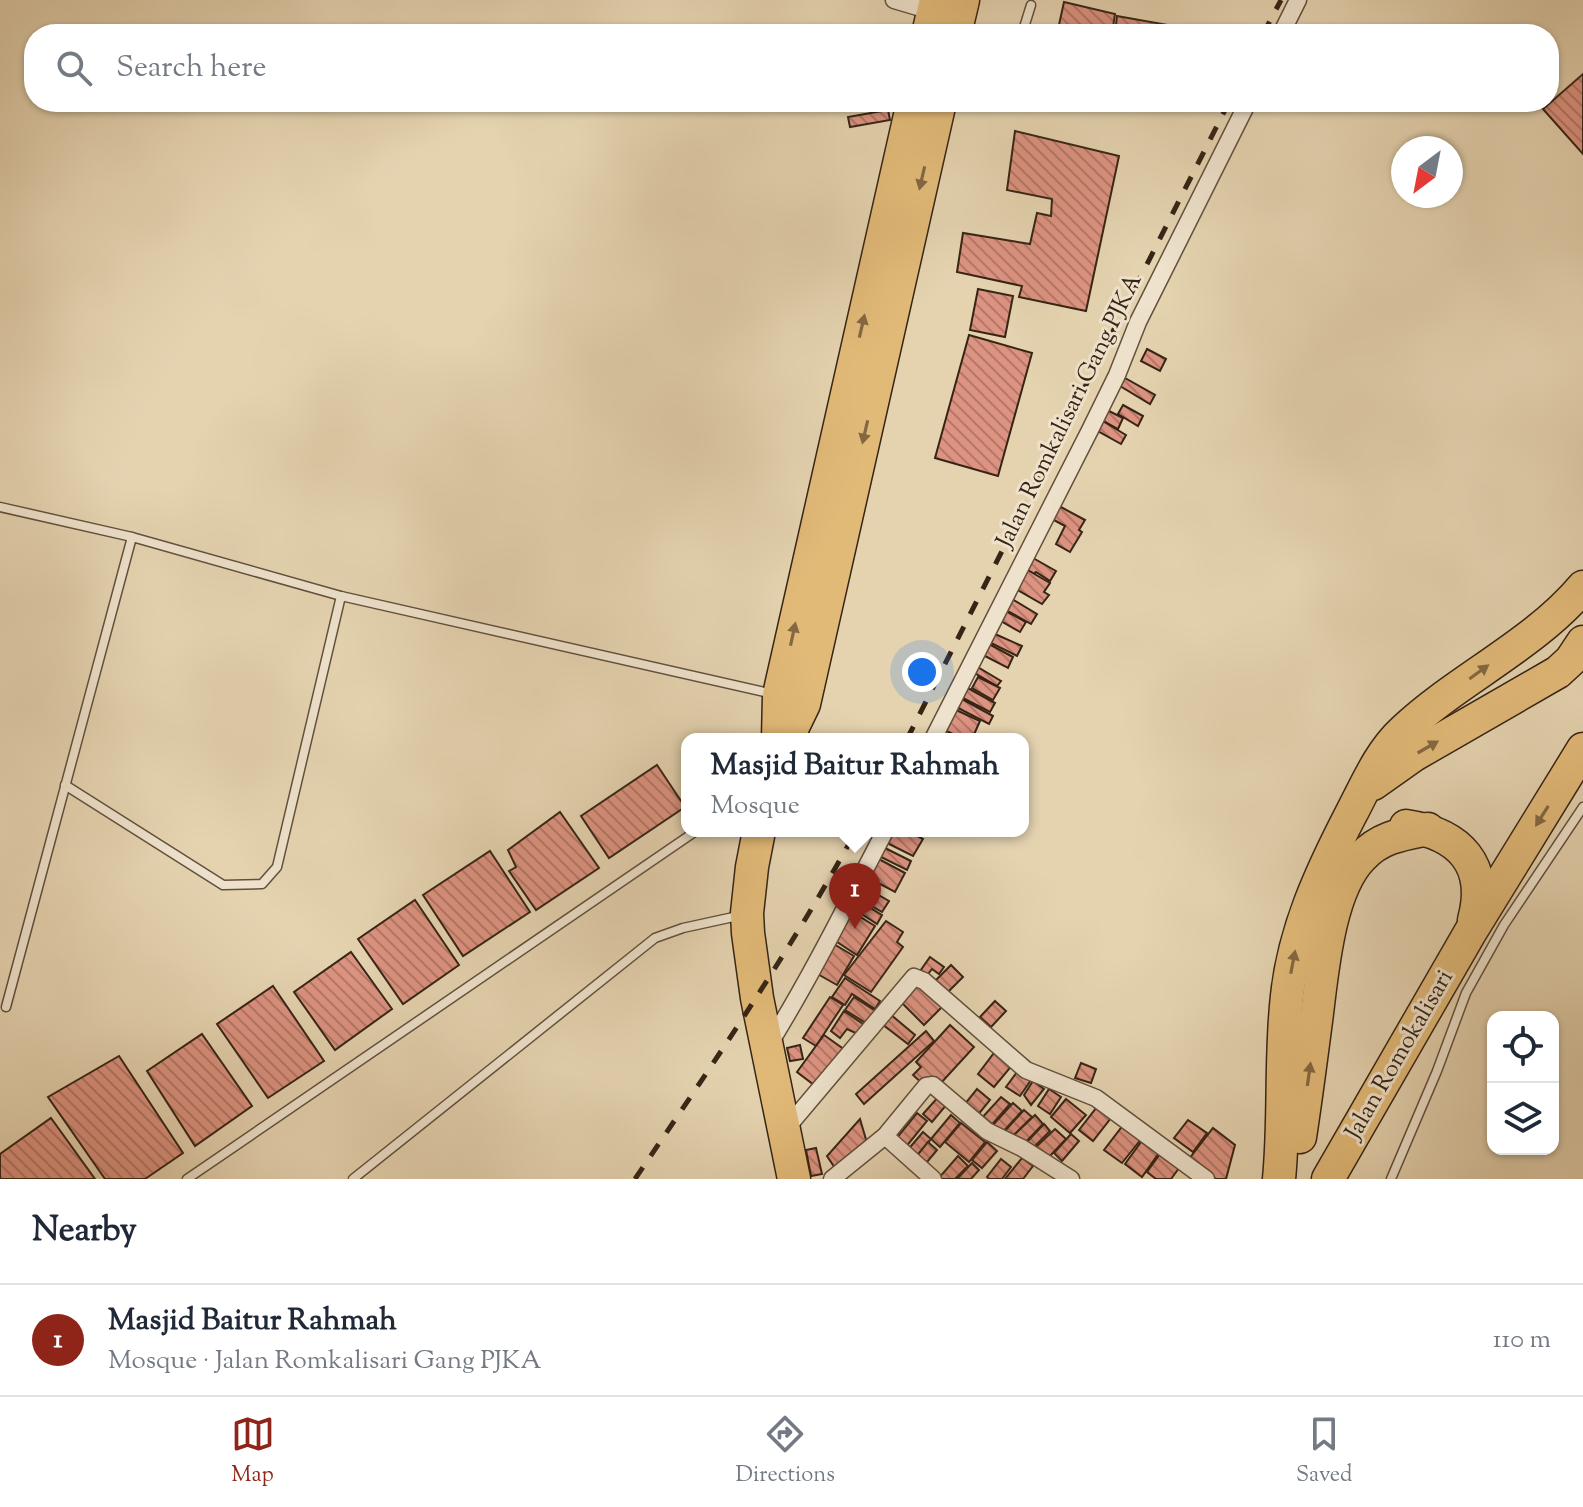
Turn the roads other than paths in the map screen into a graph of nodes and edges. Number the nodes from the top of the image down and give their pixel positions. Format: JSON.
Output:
{"nodes":[{"id":1,"x":894,"y":0,"type":"edge"},
{"id":2,"x":1298,"y":0,"type":"edge"},
{"id":3,"x":1031,"y":5,"type":"dead end"},
{"id":4,"x":946,"y":17,"type":"edge"},
{"id":5,"x":1025,"y":24,"type":"edge"},
{"id":6,"x":1286,"y":24,"type":"edge"},
{"id":7,"x":911,"y":112,"type":"edge"},
{"id":8,"x":938,"y":112,"type":"edge"},
{"id":9,"x":1243,"y":112,"type":"edge"},
{"id":10,"x":0,"y":507,"type":"edge"},
{"id":11,"x":132,"y":537,"type":"junction"},
{"id":12,"x":1583,"y":587,"type":"edge"},
{"id":13,"x":341,"y":596,"type":"junction"},
{"id":14,"x":1583,"y":642,"type":"edge"},
{"id":15,"x":792,"y":700,"type":"junction"},
{"id":16,"x":780,"y":733,"type":"edge"},
{"id":17,"x":788,"y":733,"type":"edge"},
{"id":18,"x":936,"y":733,"type":"edge"},
{"id":19,"x":1583,"y":749,"type":"edge"},
{"id":20,"x":65,"y":785,"type":"junction"},
{"id":21,"x":1364,"y":791,"type":"junction"},
{"id":22,"x":1583,"y":807,"type":"edge"},
{"id":23,"x":1428,"y":829,"type":"junction"},
{"id":24,"x":687,"y":837,"type":"edge"},
{"id":25,"x":758,"y":837,"type":"edge"},
{"id":26,"x":882,"y":837,"type":"edge"},
{"id":27,"x":1328,"y":859,"type":"junction"},
{"id":28,"x":747,"y":913,"type":"junction"},
{"id":29,"x":1471,"y":931,"type":"junction"},
{"id":30,"x":6,"y":1007,"type":"dead end"},
{"id":31,"x":767,"y":1048,"type":"junction"},
{"id":32,"x":783,"y":1132,"type":"junction"},
{"id":33,"x":885,"y":1136,"type":"junction"},
{"id":34,"x":187,"y":1179,"type":"edge"},
{"id":35,"x":353,"y":1179,"type":"edge"},
{"id":36,"x":794,"y":1179,"type":"edge"},
{"id":37,"x":832,"y":1179,"type":"edge"},
{"id":38,"x":933,"y":1179,"type":"edge"},
{"id":39,"x":1071,"y":1179,"type":"edge"},
{"id":40,"x":1206,"y":1179,"type":"edge"},
{"id":41,"x":1279,"y":1179,"type":"edge"},
{"id":42,"x":1292,"y":1179,"type":"edge"},
{"id":43,"x":1328,"y":1179,"type":"edge"},
{"id":44,"x":1391,"y":1179,"type":"edge"}],
"edges":[{"from":1,"to":4,"type":"street"},
{"from":2,"to":6,"type":"street"},
{"from":3,"to":5,"type":"lane"},
{"from":15,"to":7,"type":"highway","one_way":true},
{"from":8,"to":15,"type":"highway","one_way":true},
{"from":9,"to":18,"type":"street","name":"Jalan Romkalisari Gang PJKA"},
{"from":10,"to":11,"type":"lane"},
{"from":11,"to":13,"type":"lane"},
{"from":11,"to":20,"type":"lane"},
{"from":21,"to":12,"type":"highway","one_way":true},
{"from":13,"to":15,"type":"lane"},
{"from":13,"to":20,"type":"lane"},
{"from":21,"to":14,"type":"highway","one_way":true},
{"from":15,"to":16,"type":"highway"},
{"from":15,"to":17,"type":"highway"},
{"from":19,"to":29,"type":"highway","name":"Jalan Romokalisari","one_way":true},
{"from":20,"to":30,"type":"lane"},
{"from":21,"to":27,"type":"highway"},
{"from":22,"to":44,"type":"lane"},
{"from":23,"to":27,"type":"highway"},
{"from":23,"to":29,"type":"highway"},
{"from":42,"to":23,"type":"highway","one_way":true},
{"from":24,"to":34,"type":"lane"},
{"from":25,"to":28,"type":"highway"},
{"from":26,"to":31,"type":"street"},
{"from":41,"to":27,"type":"highway","one_way":true},
{"from":28,"to":31,"type":"highway"},
{"from":28,"to":35,"type":"lane"},
{"from":29,"to":43,"type":"highway","name":"Jalan Romokalisari"},
{"from":31,"to":32,"type":"highway"},
{"from":32,"to":36,"type":"highway"},
{"from":32,"to":40,"type":"street"},
{"from":33,"to":37,"type":"street"},
{"from":33,"to":38,"type":"street"},
{"from":33,"to":39,"type":"street"}]}
